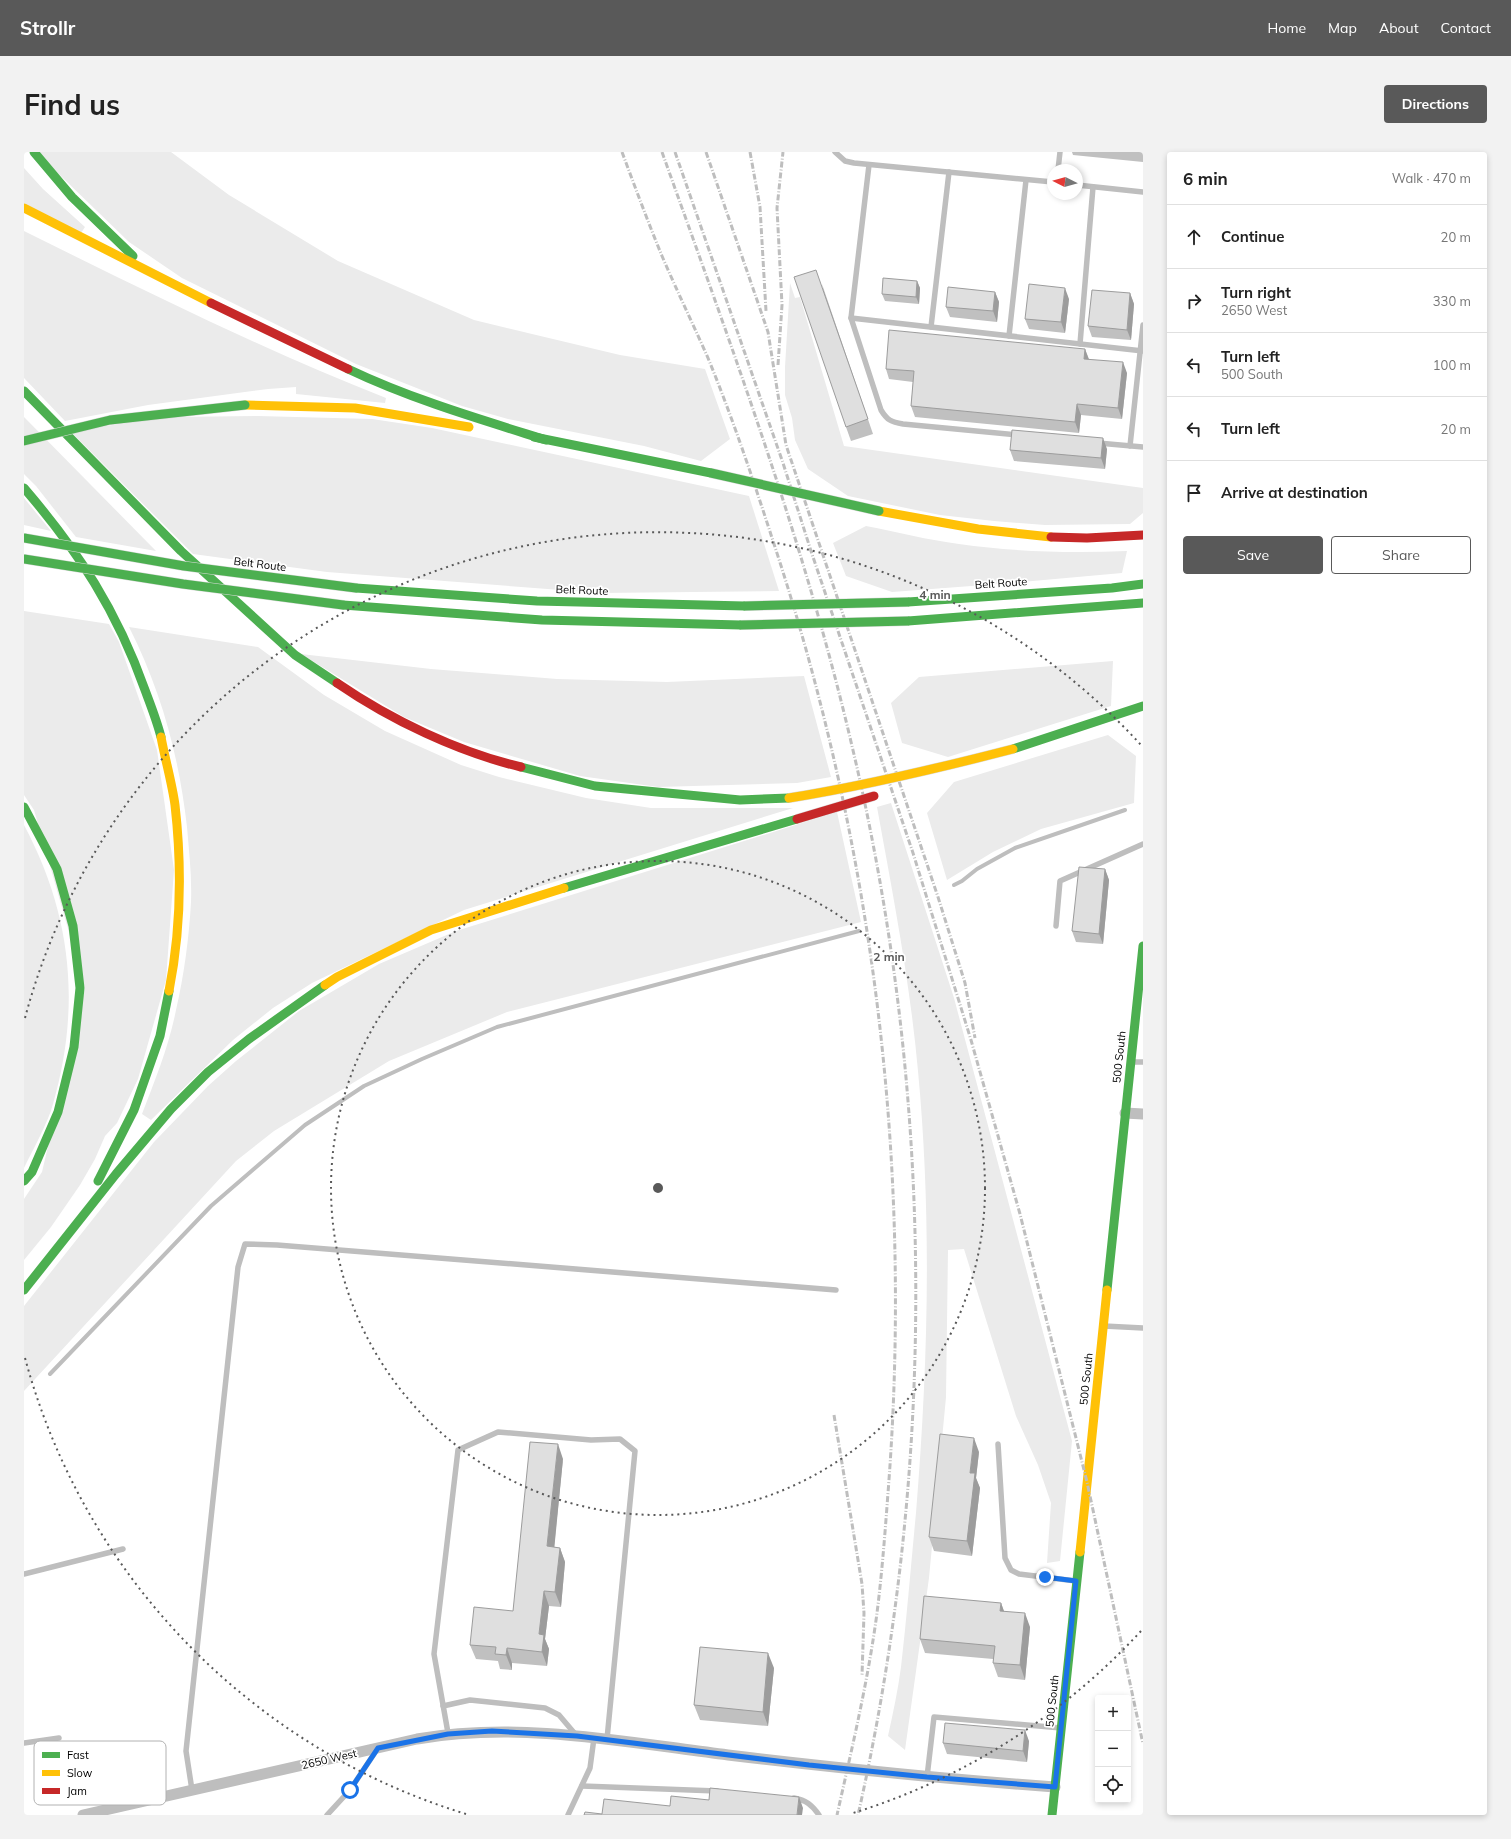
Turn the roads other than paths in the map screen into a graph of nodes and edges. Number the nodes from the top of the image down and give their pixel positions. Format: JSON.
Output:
{"nodes":[{"id":1,"x":34,"y":152,"type":"edge"},
{"id":2,"x":835,"y":152,"type":"edge"},
{"id":3,"x":1060,"y":152,"type":"edge"},
{"id":4,"x":1059,"y":164,"type":"edge"},
{"id":5,"x":869,"y":165,"type":"junction"},
{"id":6,"x":949,"y":172,"type":"junction"},
{"id":7,"x":1026,"y":180,"type":"junction"},
{"id":8,"x":1047,"y":182,"type":"edge"},
{"id":9,"x":1083,"y":186,"type":"edge"},
{"id":10,"x":1093,"y":187,"type":"junction"},
{"id":11,"x":1143,"y":192,"type":"edge"},
{"id":12,"x":24,"y":208,"type":"edge"},
{"id":13,"x":150,"y":273,"type":"junction"},
{"id":14,"x":851,"y":318,"type":"junction"},
{"id":15,"x":1143,"y":325,"type":"edge"},
{"id":16,"x":931,"y":327,"type":"junction"},
{"id":17,"x":1009,"y":336,"type":"junction"},
{"id":18,"x":1080,"y":344,"type":"junction"},
{"id":19,"x":1142,"y":351,"type":"edge"},
{"id":20,"x":24,"y":391,"type":"edge"},
{"id":21,"x":1028,"y":436,"type":"edge"},
{"id":22,"x":546,"y":440,"type":"junction"},
{"id":23,"x":24,"y":441,"type":"edge"},
{"id":24,"x":1091,"y":442,"type":"edge"},
{"id":25,"x":1130,"y":446,"type":"junction"},
{"id":26,"x":1143,"y":447,"type":"edge"},
{"id":27,"x":24,"y":488,"type":"edge"},
{"id":28,"x":1143,"y":534,"type":"edge"},
{"id":29,"x":24,"y":538,"type":"edge"},
{"id":30,"x":24,"y":559,"type":"edge"},
{"id":31,"x":1143,"y":584,"type":"edge"},
{"id":32,"x":1143,"y":603,"type":"edge"},
{"id":33,"x":1143,"y":706,"type":"edge"},
{"id":34,"x":1013,"y":749,"type":"junction"},
{"id":35,"x":917,"y":782,"type":"dead end"},
{"id":36,"x":880,"y":794,"type":"dead end"},
{"id":37,"x":24,"y":807,"type":"edge"},
{"id":38,"x":1143,"y":844,"type":"edge"},
{"id":39,"x":1056,"y":926,"type":"dead end"},
{"id":40,"x":1143,"y":946,"type":"edge"},
{"id":41,"x":1131,"y":1062,"type":"junction"},
{"id":42,"x":1143,"y":1062,"type":"edge"},
{"id":43,"x":1126,"y":1113,"type":"junction"},
{"id":44,"x":1143,"y":1114,"type":"edge"},
{"id":45,"x":24,"y":1181,"type":"edge"},
{"id":46,"x":56,"y":1250,"type":"junction"},
{"id":47,"x":24,"y":1290,"type":"edge"},
{"id":48,"x":836,"y":1290,"type":"dead end"},
{"id":49,"x":1103,"y":1326,"type":"junction"},
{"id":50,"x":1143,"y":1328,"type":"edge"},
{"id":51,"x":998,"y":1444,"type":"dead end"},
{"id":52,"x":123,"y":1549,"type":"dead end"},
{"id":53,"x":24,"y":1574,"type":"edge"},
{"id":54,"x":1076,"y":1581,"type":"junction"},
{"id":55,"x":443,"y":1706,"type":"junction"},
{"id":56,"x":1061,"y":1728,"type":"junction"},
{"id":57,"x":448,"y":1734,"type":"junction"},
{"id":58,"x":577,"y":1736,"type":"junction"},
{"id":59,"x":59,"y":1738,"type":"dead end"},
{"id":60,"x":594,"y":1738,"type":"junction"},
{"id":61,"x":607,"y":1740,"type":"junction"},
{"id":62,"x":38,"y":1741,"type":"edge"},
{"id":63,"x":34,"y":1742,"type":"edge"},
{"id":64,"x":24,"y":1743,"type":"edge"},
{"id":65,"x":378,"y":1748,"type":"junction"},
{"id":66,"x":927,"y":1777,"type":"junction"},
{"id":67,"x":582,"y":1786,"type":"junction"},
{"id":68,"x":1055,"y":1787,"type":"junction"},
{"id":69,"x":192,"y":1791,"type":"junction"},
{"id":70,"x":722,"y":1792,"type":"edge"},
{"id":71,"x":166,"y":1797,"type":"edge"},
{"id":72,"x":785,"y":1798,"type":"edge"},
{"id":73,"x":128,"y":1805,"type":"edge"},
{"id":74,"x":83,"y":1815,"type":"edge"},
{"id":75,"x":327,"y":1815,"type":"edge"},
{"id":76,"x":568,"y":1815,"type":"edge"},
{"id":77,"x":819,"y":1815,"type":"edge"},
{"id":78,"x":1052,"y":1815,"type":"edge"}],
"edges":[{"from":1,"to":13,"type":"main road"},
{"from":2,"to":5,"type":"lane"},
{"from":3,"to":4,"type":"lane"},
{"from":5,"to":6,"type":"lane"},
{"from":5,"to":14,"type":"lane"},
{"from":6,"to":7,"type":"lane"},
{"from":6,"to":16,"type":"lane"},
{"from":7,"to":8,"type":"lane"},
{"from":7,"to":17,"type":"lane"},
{"from":9,"to":10,"type":"lane"},
{"from":10,"to":11,"type":"lane"},
{"from":10,"to":18,"type":"lane"},
{"from":12,"to":13,"type":"main road"},
{"from":13,"to":22,"type":"main road"},
{"from":14,"to":16,"type":"lane"},
{"from":14,"to":21,"type":"lane"},
{"from":15,"to":19,"type":"lane"},
{"from":16,"to":17,"type":"lane"},
{"from":17,"to":18,"type":"lane"},
{"from":18,"to":19,"type":"lane"},
{"from":19,"to":25,"type":"lane"},
{"from":20,"to":34,"type":"main road","bridge":true},
{"from":22,"to":23,"type":"main road","bridge":true},
{"from":22,"to":28,"type":"main road","bridge":true},
{"from":24,"to":25,"type":"lane"},
{"from":25,"to":26,"type":"lane"},
{"from":27,"to":46,"type":"main road"},
{"from":29,"to":31,"type":"main road","name":"Belt Route","bridge":true},
{"from":30,"to":32,"type":"main road","bridge":true},
{"from":33,"to":34,"type":"main road"},
{"from":34,"to":35,"type":"main road","bridge":true},
{"from":36,"to":46,"type":"main road","bridge":true},
{"from":37,"to":45,"type":"main road"},
{"from":38,"to":39,"type":"lane"},
{"from":40,"to":41,"type":"main road","name":"500 South"},
{"from":41,"to":42,"type":"lane"},
{"from":41,"to":43,"type":"main road","name":"500 South"},
{"from":43,"to":44,"type":"street"},
{"from":43,"to":49,"type":"main road","name":"500 South"},
{"from":46,"to":47,"type":"main road"},
{"from":48,"to":69,"type":"lane"},
{"from":49,"to":50,"type":"lane"},
{"from":49,"to":54,"type":"main road","name":"500 South"},
{"from":51,"to":54,"type":"lane"},
{"from":52,"to":53,"type":"lane"},
{"from":54,"to":56,"type":"main road","name":"500 South"},
{"from":55,"to":57,"type":"lane"},
{"from":55,"to":58,"type":"lane"},
{"from":55,"to":61,"type":"lane"},
{"from":56,"to":66,"type":"lane"},
{"from":56,"to":68,"type":"main road","name":"500 South"},
{"from":57,"to":58,"type":"street","name":"2650 West"},
{"from":57,"to":65,"type":"street","name":"2650 West"},
{"from":58,"to":60,"type":"street","name":"2650 West"},
{"from":59,"to":62,"type":"lane"},
{"from":60,"to":61,"type":"street","name":"2650 West"},
{"from":60,"to":67,"type":"lane"},
{"from":61,"to":66,"type":"street","name":"2650 West"},
{"from":63,"to":64,"type":"lane"},
{"from":65,"to":69,"type":"street","name":"2650 West"},
{"from":65,"to":75,"type":"lane"},
{"from":66,"to":68,"type":"street","name":"2650 West"},
{"from":67,"to":70,"type":"lane"},
{"from":67,"to":76,"type":"lane"},
{"from":68,"to":78,"type":"main road","name":"500 South"},
{"from":69,"to":71,"type":"street","name":"2650 West"},
{"from":72,"to":77,"type":"lane"},
{"from":73,"to":74,"type":"street","name":"2650 West"}]}
